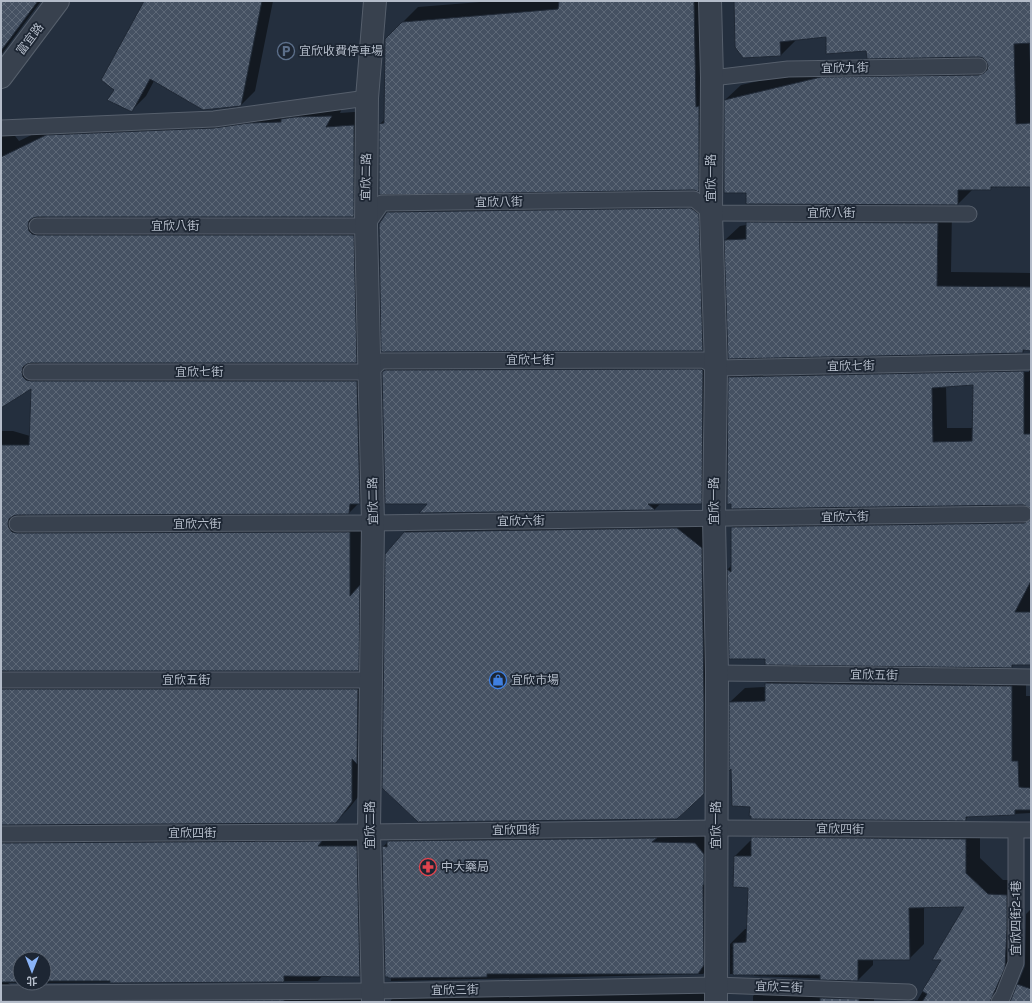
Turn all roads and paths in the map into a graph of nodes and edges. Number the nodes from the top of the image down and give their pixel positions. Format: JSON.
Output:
{"nodes":[{"id":1,"x":58,"y":1,"type":"edge"},
{"id":2,"x":710,"y":1,"type":"edge"},
{"id":3,"x":382,"y":2,"type":"edge"},
{"id":4,"x":979,"y":66,"type":"dead end"},
{"id":5,"x":1,"y":77,"type":"edge"},
{"id":6,"x":712,"y":78,"type":"junction"},
{"id":7,"x":367,"y":98,"type":"junction"},
{"id":8,"x":1,"y":128,"type":"edge"},
{"id":9,"x":711,"y":213,"type":"junction"},
{"id":10,"x":969,"y":214,"type":"dead end"},
{"id":11,"x":37,"y":226,"type":"dead end"},
{"id":12,"x":366,"y":226,"type":"junction"},
{"id":13,"x":1031,"y":362,"type":"edge"},
{"id":14,"x":716,"y":368,"type":"junction"},
{"id":15,"x":31,"y":372,"type":"dead end"},
{"id":16,"x":369,"y":372,"type":"junction"},
{"id":17,"x":1024,"y":514,"type":"dead end"},
{"id":18,"x":714,"y":519,"type":"junction"},
{"id":19,"x":373,"y":523,"type":"junction"},
{"id":20,"x":17,"y":524,"type":"dead end"},
{"id":21,"x":717,"y":673,"type":"junction"},
{"id":22,"x":1031,"y":677,"type":"edge"},
{"id":23,"x":1,"y":680,"type":"edge"},
{"id":24,"x":371,"y":680,"type":"junction"},
{"id":25,"x":716,"y":828,"type":"junction"},
{"id":26,"x":1031,"y":830,"type":"edge"},
{"id":27,"x":1016,"y":831,"type":"junction"},
{"id":28,"x":369,"y":832,"type":"junction"},
{"id":29,"x":1,"y":834,"type":"edge"},
{"id":30,"x":909,"y":992,"type":"dead end"},
{"id":31,"x":1,"y":993,"type":"edge"},
{"id":32,"x":716,"y":994,"type":"edge"},
{"id":33,"x":373,"y":996,"type":"edge"},
{"id":34,"x":1000,"y":1002,"type":"edge"}],
"edges":[{"from":1,"to":5,"type":"street","name":"富宜路"},
{"from":2,"to":6,"type":"street","name":"宜欣一路"},
{"from":3,"to":7,"type":"street","name":"宜欣二路"},
{"from":4,"to":6,"type":"lane","name":"宜欣九街"},
{"from":6,"to":9,"type":"street","name":"宜欣一路"},
{"from":7,"to":8,"type":"lane"},
{"from":7,"to":12,"type":"street","name":"宜欣二路"},
{"from":9,"to":10,"type":"lane","name":"宜欣八街"},
{"from":9,"to":12,"type":"lane","name":"宜欣八街"},
{"from":9,"to":14,"type":"street","name":"宜欣一路"},
{"from":11,"to":12,"type":"lane","name":"宜欣八街"},
{"from":12,"to":16,"type":"street","name":"宜欣二路"},
{"from":13,"to":14,"type":"lane","name":"宜欣七街"},
{"from":14,"to":16,"type":"lane","name":"宜欣七街"},
{"from":14,"to":18,"type":"street","name":"宜欣一路"},
{"from":15,"to":16,"type":"lane","name":"宜欣七街"},
{"from":16,"to":19,"type":"street","name":"宜欣二路"},
{"from":17,"to":18,"type":"lane","name":"宜欣六街"},
{"from":18,"to":19,"type":"lane","name":"宜欣六街"},
{"from":18,"to":21,"type":"street","name":"宜欣一路"},
{"from":19,"to":20,"type":"lane","name":"宜欣六街"},
{"from":19,"to":24,"type":"street","name":"宜欣二路"},
{"from":21,"to":22,"type":"lane","name":"宜欣五街"},
{"from":21,"to":25,"type":"street","name":"宜欣一路"},
{"from":23,"to":24,"type":"lane","name":"宜欣五街"},
{"from":24,"to":28,"type":"street","name":"宜欣二路"},
{"from":25,"to":27,"type":"lane","name":"宜欣四街"},
{"from":25,"to":28,"type":"lane","name":"宜欣四街"},
{"from":25,"to":32,"type":"street","name":"宜欣一路"},
{"from":26,"to":27,"type":"lane","name":"宜欣四街"},
{"from":27,"to":34,"type":"lane","name":"宜欣四街2-1巷"},
{"from":28,"to":29,"type":"lane","name":"宜欣四街"},
{"from":28,"to":33,"type":"street","name":"宜欣二路"},
{"from":30,"to":32,"type":"lane","name":"宜欣三街"},
{"from":31,"to":33,"type":"lane","name":"宜欣三街"},
{"from":32,"to":33,"type":"lane","name":"宜欣三街"}]}
